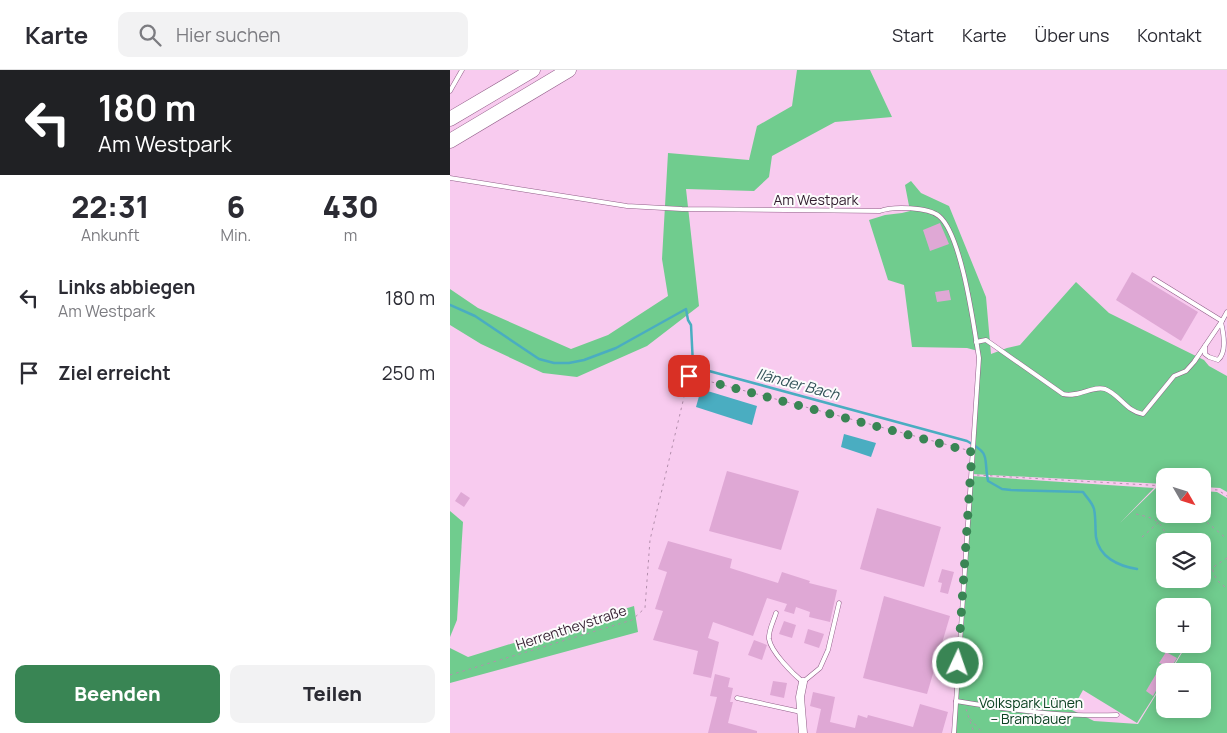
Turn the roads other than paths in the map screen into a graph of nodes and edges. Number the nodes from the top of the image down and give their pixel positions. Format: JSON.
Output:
{"nodes":[{"id":1,"x":462,"y":70,"type":"edge"},
{"id":2,"x":533,"y":70,"type":"edge"},
{"id":3,"x":569,"y":70,"type":"edge"},
{"id":4,"x":450,"y":91,"type":"edge"},
{"id":5,"x":450,"y":119,"type":"edge"},
{"id":6,"x":450,"y":140,"type":"edge"},
{"id":7,"x":450,"y":178,"type":"edge"},
{"id":8,"x":1154,"y":279,"type":"dead end"},
{"id":9,"x":1227,"y":312,"type":"edge"},
{"id":10,"x":1221,"y":321,"type":"junction"},
{"id":11,"x":976,"y":342,"type":"junction"},
{"id":12,"x":1205,"y":346,"type":"junction"},
{"id":13,"x":839,"y":603,"type":"dead end"},
{"id":14,"x":776,"y":613,"type":"dead end"},
{"id":15,"x":803,"y":682,"type":"junction"},
{"id":16,"x":737,"y":698,"type":"dead end"},
{"id":17,"x":956,"y":701,"type":"junction"},
{"id":18,"x":801,"y":712,"type":"junction"},
{"id":19,"x":1118,"y":715,"type":"dead end"},
{"id":20,"x":803,"y":733,"type":"edge"},
{"id":21,"x":954,"y":733,"type":"edge"}],
"edges":[{"from":1,"to":4,"type":"lane"},
{"from":2,"to":5,"type":"highway"},
{"from":3,"to":6,"type":"highway"},
{"from":7,"to":11,"type":"lane","name":"Am Westpark"},
{"from":8,"to":10,"type":"lane"},
{"from":9,"to":10,"type":"lane"},
{"from":10,"to":12,"type":"lane"},
{"from":10,"to":12,"type":"lane"},
{"from":11,"to":12,"type":"lane"},
{"from":11,"to":17,"type":"lane","name":"Am Westpark"},
{"from":13,"to":15,"type":"lane"},
{"from":14,"to":15,"type":"lane"},
{"from":15,"to":18,"type":"street"},
{"from":16,"to":18,"type":"lane"},
{"from":17,"to":19,"type":"lane"},
{"from":17,"to":21,"type":"lane","name":"Am Westpark"},
{"from":18,"to":20,"type":"street"}]}
